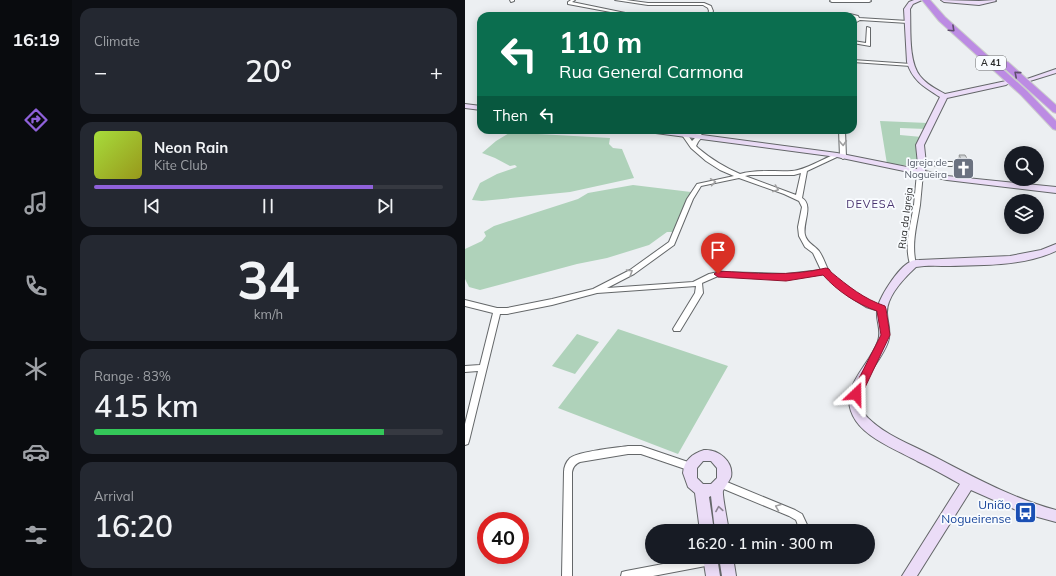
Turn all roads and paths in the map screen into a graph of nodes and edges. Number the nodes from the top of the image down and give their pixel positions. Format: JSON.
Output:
{"nodes":[{"id":1,"x":573,"y":0,"type":"edge"},
{"id":2,"x":617,"y":0,"type":"edge"},
{"id":3,"x":919,"y":0,"type":"edge"},
{"id":4,"x":926,"y":0,"type":"edge"},
{"id":5,"x":937,"y":0,"type":"edge"},
{"id":6,"x":944,"y":0,"type":"edge"},
{"id":7,"x":995,"y":0,"type":"edge"},
{"id":8,"x":832,"y":1,"type":"dead end"},
{"id":9,"x":851,"y":1,"type":"edge"},
{"id":10,"x":869,"y":1,"type":"edge"},
{"id":11,"x":646,"y":4,"type":"junction"},
{"id":12,"x":641,"y":8,"type":"dead end"},
{"id":13,"x":622,"y":12,"type":"edge"},
{"id":14,"x":711,"y":12,"type":"edge"},
{"id":15,"x":850,"y":12,"type":"edge"},
{"id":16,"x":859,"y":19,"type":"edge"},
{"id":17,"x":908,"y":22,"type":"junction"},
{"id":18,"x":868,"y":28,"type":"dead end"},
{"id":19,"x":857,"y":43,"type":"edge"},
{"id":20,"x":857,"y":61,"type":"edge"},
{"id":21,"x":911,"y":65,"type":"junction"},
{"id":22,"x":1056,"y":71,"type":"edge"},
{"id":23,"x":1030,"y":79,"type":"dead end"},
{"id":24,"x":1007,"y":83,"type":"dead end"},
{"id":25,"x":944,"y":96,"type":"junction"},
{"id":26,"x":465,"y":106,"type":"edge"},
{"id":27,"x":477,"y":107,"type":"edge"},
{"id":28,"x":1056,"y":110,"type":"edge"},
{"id":29,"x":1056,"y":127,"type":"edge"},
{"id":30,"x":678,"y":134,"type":"edge"},
{"id":31,"x":692,"y":134,"type":"edge"},
{"id":32,"x":698,"y":134,"type":"edge"},
{"id":33,"x":704,"y":134,"type":"edge"},
{"id":34,"x":842,"y":134,"type":"edge"},
{"id":35,"x":685,"y":135,"type":"junction"},
{"id":36,"x":693,"y":147,"type":"junction"},
{"id":37,"x":840,"y":156,"type":"junction"},
{"id":38,"x":952,"y":164,"type":"dead end"},
{"id":39,"x":921,"y":168,"type":"junction"},
{"id":40,"x":805,"y":170,"type":"junction"},
{"id":41,"x":739,"y":176,"type":"junction"},
{"id":42,"x":1056,"y":190,"type":"edge"},
{"id":43,"x":799,"y":198,"type":"junction"},
{"id":44,"x":1056,"y":247,"type":"edge"},
{"id":45,"x":913,"y":264,"type":"junction"},
{"id":46,"x":826,"y":271,"type":"junction"},
{"id":47,"x":699,"y":283,"type":"junction"},
{"id":48,"x":595,"y":291,"type":"junction"},
{"id":49,"x":465,"y":303,"type":"edge"},
{"id":50,"x":882,"y":309,"type":"junction"},
{"id":51,"x":497,"y":312,"type":"junction"},
{"id":52,"x":677,"y":329,"type":"dead end"},
{"id":53,"x":483,"y":368,"type":"junction"},
{"id":54,"x":465,"y":369,"type":"edge"},
{"id":55,"x":465,"y":441,"type":"edge"},
{"id":56,"x":691,"y":467,"type":"junction"},
{"id":57,"x":969,"y":482,"type":"junction"},
{"id":58,"x":719,"y":486,"type":"junction"},
{"id":59,"x":701,"y":490,"type":"junction"},
{"id":60,"x":1056,"y":516,"type":"edge"},
{"id":61,"x":706,"y":524,"type":"edge"},
{"id":62,"x":722,"y":524,"type":"edge"},
{"id":63,"x":802,"y":524,"type":"edge"},
{"id":64,"x":683,"y":564,"type":"edge"},
{"id":65,"x":712,"y":564,"type":"edge"},
{"id":66,"x":728,"y":564,"type":"edge"},
{"id":67,"x":567,"y":576,"type":"edge"},
{"id":68,"x":626,"y":576,"type":"edge"},
{"id":69,"x":713,"y":576,"type":"edge"},
{"id":70,"x":729,"y":576,"type":"edge"},
{"id":71,"x":909,"y":576,"type":"edge"}],
"edges":[{"from":1,"to":13,"type":"street"},
{"from":2,"to":11,"type":"street"},
{"from":3,"to":17,"type":"street"},
{"from":4,"to":29,"type":"highway","number":"A 41","one_way":true},
{"from":28,"to":5,"type":"highway","number":"A 41","one_way":true},
{"from":6,"to":7,"type":"street"},
{"from":8,"to":9,"type":"street"},
{"from":9,"to":10,"type":"street"},
{"from":9,"to":15,"type":"street"},
{"from":11,"to":12,"type":"street"},
{"from":11,"to":14,"type":"street"},
{"from":16,"to":17,"type":"street"},
{"from":17,"to":21,"type":"street"},
{"from":18,"to":19,"type":"street"},
{"from":20,"to":21,"type":"street"},
{"from":21,"to":25,"type":"street"},
{"from":22,"to":23,"type":"street"},
{"from":24,"to":25,"type":"street"},
{"from":25,"to":39,"type":"street"},
{"from":26,"to":27,"type":"street"},
{"from":30,"to":35,"type":"street"},
{"from":31,"to":35,"type":"street"},
{"from":32,"to":36,"type":"street"},
{"from":33,"to":37,"type":"street"},
{"from":34,"to":37,"type":"street","one_way":true},
{"from":35,"to":36,"type":"street"},
{"from":36,"to":41,"type":"street"},
{"from":37,"to":39,"type":"street"},
{"from":37,"to":40,"type":"street"},
{"from":38,"to":39,"type":"street"},
{"from":39,"to":42,"type":"street"},
{"from":39,"to":45,"type":"street","name":"Rua da Igreja"},
{"from":40,"to":41,"type":"street"},
{"from":40,"to":43,"type":"street"},
{"from":41,"to":43,"type":"street","one_way":true},
{"from":48,"to":41,"type":"street","one_way":true},
{"from":43,"to":46,"type":"street"},
{"from":44,"to":45,"type":"street"},
{"from":45,"to":50,"type":"street"},
{"from":46,"to":47,"type":"street"},
{"from":46,"to":50,"type":"street"},
{"from":47,"to":48,"type":"street"},
{"from":47,"to":52,"type":"street"},
{"from":48,"to":51,"type":"street"},
{"from":49,"to":51,"type":"street"},
{"from":50,"to":57,"type":"street"},
{"from":51,"to":53,"type":"street"},
{"from":53,"to":54,"type":"street"},
{"from":53,"to":55,"type":"street"},
{"from":56,"to":58,"type":"street"},
{"from":56,"to":59,"type":"street"},
{"from":56,"to":67,"type":"street"},
{"from":57,"to":60,"type":"street"},
{"from":57,"to":71,"type":"street"},
{"from":58,"to":59,"type":"street"},
{"from":62,"to":58,"type":"street","one_way":true},
{"from":63,"to":58,"type":"street","one_way":true},
{"from":59,"to":61,"type":"street"},
{"from":64,"to":68,"type":"street"},
{"from":65,"to":69,"type":"street"},
{"from":66,"to":70,"type":"street"}]}
